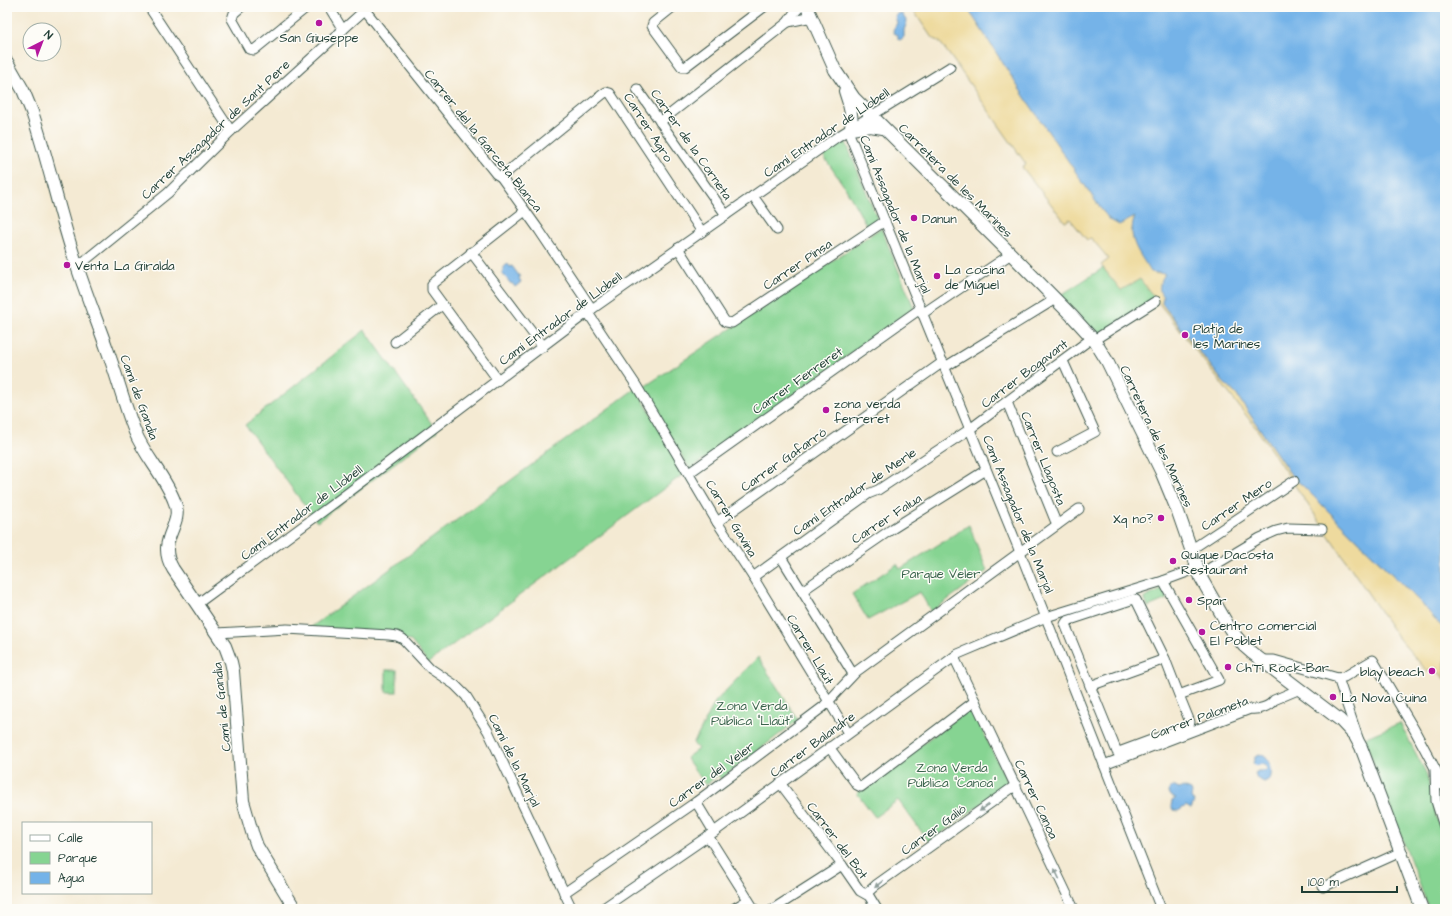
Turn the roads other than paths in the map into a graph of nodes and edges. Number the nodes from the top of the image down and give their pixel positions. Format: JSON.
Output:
{"nodes":[{"id":1,"x":149,"y":7,"type":"edge"},
{"id":2,"x":241,"y":7,"type":"edge"},
{"id":3,"x":307,"y":7,"type":"edge"},
{"id":4,"x":330,"y":7,"type":"edge"},
{"id":5,"x":673,"y":7,"type":"edge"},
{"id":6,"x":764,"y":7,"type":"edge"},
{"id":7,"x":800,"y":7,"type":"edge"},
{"id":8,"x":367,"y":9,"type":"edge"},
{"id":9,"x":809,"y":12,"type":"edge"},
{"id":10,"x":788,"y":22,"type":"junction"},
{"id":11,"x":343,"y":30,"type":"junction"},
{"id":12,"x":7,"y":62,"type":"edge"},
{"id":13,"x":950,"y":67,"type":"dead end"},
{"id":14,"x":842,"y":82,"type":"junction"},
{"id":15,"x":637,"y":89,"type":"dead end"},
{"id":16,"x":871,"y":116,"type":"junction"},
{"id":17,"x":660,"y":122,"type":"junction"},
{"id":18,"x":883,"y":128,"type":"junction"},
{"id":19,"x":850,"y":130,"type":"junction"},
{"id":20,"x":231,"y":131,"type":"junction"},
{"id":21,"x":501,"y":177,"type":"junction"},
{"id":22,"x":753,"y":196,"type":"junction"},
{"id":23,"x":525,"y":211,"type":"junction"},
{"id":24,"x":726,"y":215,"type":"junction"},
{"id":25,"x":884,"y":221,"type":"junction"},
{"id":26,"x":777,"y":230,"type":"dead end"},
{"id":27,"x":702,"y":232,"type":"junction"},
{"id":28,"x":678,"y":248,"type":"junction"},
{"id":29,"x":471,"y":252,"type":"junction"},
{"id":30,"x":1011,"y":254,"type":"junction"},
{"id":31,"x":77,"y":267,"type":"junction"},
{"id":32,"x":1054,"y":297,"type":"junction"},
{"id":33,"x":1156,"y":301,"type":"dead end"},
{"id":34,"x":442,"y":305,"type":"junction"},
{"id":35,"x":590,"y":311,"type":"junction"},
{"id":36,"x":921,"y":311,"type":"junction"},
{"id":37,"x":1093,"y":339,"type":"junction"},
{"id":38,"x":395,"y":342,"type":"dead end"},
{"id":39,"x":543,"y":347,"type":"junction"},
{"id":40,"x":1063,"y":361,"type":"junction"},
{"id":41,"x":944,"y":365,"type":"junction"},
{"id":42,"x":498,"y":380,"type":"junction"},
{"id":43,"x":1007,"y":402,"type":"junction"},
{"id":44,"x":970,"y":429,"type":"junction"},
{"id":45,"x":1057,"y":452,"type":"dead end"},
{"id":46,"x":986,"y":470,"type":"junction"},
{"id":47,"x":689,"y":473,"type":"junction"},
{"id":48,"x":1294,"y":481,"type":"dead end"},
{"id":49,"x":1079,"y":509,"type":"dead end"},
{"id":50,"x":717,"y":522,"type":"junction"},
{"id":51,"x":1057,"y":525,"type":"junction"},
{"id":52,"x":1322,"y":529,"type":"dead end"},
{"id":53,"x":1192,"y":549,"type":"junction"},
{"id":54,"x":1020,"y":552,"type":"junction"},
{"id":55,"x":781,"y":557,"type":"junction"},
{"id":56,"x":1199,"y":571,"type":"junction"},
{"id":57,"x":753,"y":577,"type":"junction"},
{"id":58,"x":1163,"y":581,"type":"junction"},
{"id":59,"x":802,"y":591,"type":"junction"},
{"id":60,"x":197,"y":604,"type":"junction"},
{"id":61,"x":1046,"y":617,"type":"junction"},
{"id":62,"x":217,"y":633,"type":"junction"},
{"id":63,"x":954,"y":657,"type":"junction"},
{"id":64,"x":1166,"y":659,"type":"junction"},
{"id":65,"x":1261,"y":660,"type":"junction"},
{"id":66,"x":853,"y":674,"type":"junction"},
{"id":67,"x":1338,"y":678,"type":"junction"},
{"id":68,"x":1090,"y":686,"type":"junction"},
{"id":69,"x":1300,"y":689,"type":"junction"},
{"id":70,"x":1179,"y":695,"type":"junction"},
{"id":71,"x":828,"y":701,"type":"junction"},
{"id":72,"x":975,"y":701,"type":"junction"},
{"id":73,"x":848,"y":733,"type":"junction"},
{"id":74,"x":829,"y":747,"type":"junction"},
{"id":75,"x":1361,"y":747,"type":"junction"},
{"id":76,"x":1104,"y":765,"type":"junction"},
{"id":77,"x":1435,"y":769,"type":"junction"},
{"id":78,"x":780,"y":783,"type":"junction"},
{"id":79,"x":1016,"y":785,"type":"junction"},
{"id":80,"x":1445,"y":787,"type":"edge"},
{"id":81,"x":696,"y":802,"type":"junction"},
{"id":82,"x":1445,"y":830,"type":"edge"},
{"id":83,"x":711,"y":834,"type":"junction"},
{"id":84,"x":1401,"y":852,"type":"junction"},
{"id":85,"x":842,"y":865,"type":"junction"},
{"id":86,"x":1322,"y":887,"type":"dead end"},
{"id":87,"x":564,"y":893,"type":"junction"},
{"id":88,"x":866,"y":894,"type":"junction"},
{"id":89,"x":748,"y":900,"type":"junction"},
{"id":90,"x":296,"y":909,"type":"edge"},
{"id":91,"x":572,"y":909,"type":"edge"},
{"id":92,"x":602,"y":909,"type":"edge"},
{"id":93,"x":733,"y":909,"type":"edge"},
{"id":94,"x":754,"y":909,"type":"edge"},
{"id":95,"x":773,"y":909,"type":"edge"},
{"id":96,"x":877,"y":909,"type":"edge"},
{"id":97,"x":1074,"y":909,"type":"edge"},
{"id":98,"x":1161,"y":909,"type":"edge"},
{"id":99,"x":1422,"y":909,"type":"edge"}],
"edges":[{"from":1,"to":20,"type":"street"},
{"from":2,"to":3,"type":"street"},
{"from":4,"to":11,"type":"street"},
{"from":5,"to":6,"type":"street"},
{"from":7,"to":10,"type":"street"},
{"from":8,"to":11,"type":"street","name":"Carrer Assagador de Sant Pere"},
{"from":8,"to":21,"type":"street","name":"Carrer del la Garceta Blanca"},
{"from":9,"to":10,"type":"street"},
{"from":9,"to":14,"type":"main road","name":"Carretera de les Marines"},
{"from":10,"to":17,"type":"street"},
{"from":11,"to":20,"type":"street","name":"Carrer Assagador de Sant Pere"},
{"from":12,"to":31,"type":"main road","name":"Camí de Gandia"},
{"from":13,"to":16,"type":"street","name":"Camí Entrador de Llobell"},
{"from":14,"to":16,"type":"main road","name":"Carretera de les Marines"},
{"from":14,"to":19,"type":"main road"},
{"from":15,"to":17,"type":"street","name":"Carrer de la Corneta"},
{"from":16,"to":18,"type":"main road","name":"Carretera de les Marines"},
{"from":16,"to":19,"type":"street","name":"Camí Entrador de Llobell"},
{"from":17,"to":24,"type":"street","name":"Carrer de la Corneta"},
{"from":18,"to":19,"type":"main road"},
{"from":18,"to":30,"type":"main road","name":"Carretera de les Marines"},
{"from":19,"to":22,"type":"street","name":"Camí Entrador de Llobell"},
{"from":19,"to":25,"type":"street","name":"Camí Assagador de la Marjal"},
{"from":20,"to":31,"type":"street","name":"Carrer Assagador de Sant Pere"},
{"from":21,"to":23,"type":"street","name":"Carrer del la Garceta Blanca"},
{"from":21,"to":27,"type":"street","name":"Carrer Agro"},
{"from":22,"to":24,"type":"street","name":"Camí Entrador de Llobell"},
{"from":22,"to":26,"type":"street"},
{"from":23,"to":29,"type":"street"},
{"from":23,"to":35,"type":"street","name":"Carrer del la Garceta Blanca"},
{"from":24,"to":27,"type":"street","name":"Camí Entrador de Llobell"},
{"from":25,"to":28,"type":"street","name":"Carrer Pinsa"},
{"from":25,"to":36,"type":"street","name":"Camí Assagador de la Marjal"},
{"from":27,"to":28,"type":"street","name":"Camí Entrador de Llobell"},
{"from":28,"to":35,"type":"street","name":"Camí Entrador de Llobell"},
{"from":29,"to":34,"type":"street"},
{"from":29,"to":39,"type":"street"},
{"from":30,"to":32,"type":"main road","name":"Carretera de les Marines"},
{"from":30,"to":36,"type":"street","name":"Carrer Ferreret"},
{"from":31,"to":60,"type":"main road","name":"Camí de Gandia"},
{"from":32,"to":37,"type":"main road","name":"Carretera de les Marines"},
{"from":32,"to":41,"type":"street","name":"Carrer Gafarró"},
{"from":33,"to":37,"type":"street","name":"Carrer Bogavant"},
{"from":34,"to":38,"type":"street"},
{"from":34,"to":42,"type":"street"},
{"from":35,"to":39,"type":"street","name":"Camí Entrador de Llobell"},
{"from":35,"to":47,"type":"street","name":"Carrer del la Garceta Blanca"},
{"from":36,"to":41,"type":"street","name":"Camí Assagador de la Marjal"},
{"from":36,"to":47,"type":"street","name":"Carrer Ferreret"},
{"from":37,"to":40,"type":"street","name":"Carrer Bogavant"},
{"from":37,"to":53,"type":"main road","name":"Carretera de les Marines"},
{"from":39,"to":42,"type":"street","name":"Camí Entrador de Llobell"},
{"from":40,"to":43,"type":"street","name":"Carrer Bogavant"},
{"from":40,"to":45,"type":"street"},
{"from":41,"to":44,"type":"street","name":"Camí Assagador de la Marjal"},
{"from":41,"to":50,"type":"street","name":"Carrer Gafarró"},
{"from":42,"to":60,"type":"street","name":"Camí Entrador de Llobell"},
{"from":43,"to":44,"type":"street","name":"Carrer Bogavant"},
{"from":43,"to":51,"type":"street","name":"Carrer Llagosta"},
{"from":44,"to":46,"type":"street","name":"Camí Assagador de la Marjal"},
{"from":44,"to":55,"type":"street","name":"Camí Entrador de Merle"},
{"from":46,"to":54,"type":"street","name":"Camí Assagador de la Marjal"},
{"from":46,"to":59,"type":"street","name":"Carrer Falua"},
{"from":47,"to":50,"type":"street","name":"Carrer Gavina"},
{"from":48,"to":53,"type":"street","name":"Carrer Mero"},
{"from":49,"to":51,"type":"street","name":"Carrer Llagosta"},
{"from":50,"to":57,"type":"street","name":"Carrer Gavina"},
{"from":51,"to":54,"type":"street","name":"Carrer Llagosta"},
{"from":52,"to":56,"type":"street","name":"Carrer Balandre"},
{"from":53,"to":56,"type":"main road","name":"Carretera de les Marines"},
{"from":54,"to":61,"type":"street","name":"Camí Assagador de la Marjal"},
{"from":54,"to":66,"type":"street","name":"Carrer del Veler"},
{"from":55,"to":57,"type":"street","name":"Camí Entrador de Merle"},
{"from":55,"to":59,"type":"street"},
{"from":56,"to":58,"type":"street","name":"Carrer Balandre"},
{"from":56,"to":65,"type":"main road","name":"Carretera de les Marines"},
{"from":57,"to":71,"type":"street","name":"Carrer Llaüt"},
{"from":58,"to":61,"type":"street","name":"Carrer Balandre"},
{"from":58,"to":70,"type":"street"},
{"from":59,"to":66,"type":"street"},
{"from":60,"to":62,"type":"main road","name":"Camí de Gandia"},
{"from":61,"to":63,"type":"street","name":"Carrer Balandre"},
{"from":61,"to":76,"type":"street","name":"Camí Assagador de la Marjal"},
{"from":62,"to":87,"type":"street","name":"Camí de la Marjal"},
{"from":62,"to":90,"type":"main road","name":"Camí de Gandia"},
{"from":63,"to":72,"type":"street","name":"Carrer Canoa"},
{"from":63,"to":73,"type":"street","name":"Carrer Balandre"},
{"from":64,"to":68,"type":"street"},
{"from":64,"to":68,"type":"street"},
{"from":64,"to":70,"type":"street"},
{"from":65,"to":67,"type":"street"},
{"from":65,"to":69,"type":"main road","name":"Carretera de les Marines"},
{"from":66,"to":71,"type":"street","name":"Carrer del Veler"},
{"from":67,"to":75,"type":"street"},
{"from":67,"to":77,"type":"street"},
{"from":68,"to":70,"type":"street"},
{"from":69,"to":75,"type":"main road","name":"Carretera de les Marines"},
{"from":69,"to":76,"type":"street","name":"Carrer Palometa"},
{"from":71,"to":73,"type":"street","name":"Carrer Llaüt"},
{"from":71,"to":81,"type":"street","name":"Carrer del Veler"},
{"from":72,"to":74,"type":"street"},
{"from":72,"to":79,"type":"street","name":"Carrer Canoa"},
{"from":73,"to":74,"type":"street","name":"Carrer Balandre"},
{"from":74,"to":78,"type":"street","name":"Carrer Balandre"},
{"from":75,"to":84,"type":"main road","name":"Carretera de les Marines"},
{"from":76,"to":98,"type":"street","name":"Camí Assagador de la Marjal"},
{"from":77,"to":80,"type":"street"},
{"from":77,"to":82,"type":"street"},
{"from":78,"to":83,"type":"street","name":"Carrer Balandre"},
{"from":78,"to":85,"type":"street","name":"Carrer del Bot"},
{"from":79,"to":88,"type":"street","name":"Carrer Galió","one_way":true},
{"from":97,"to":79,"type":"street","name":"Carrer Canoa","one_way":true},
{"from":81,"to":83,"type":"street"},
{"from":81,"to":87,"type":"street","name":"Carrer del Veler"},
{"from":83,"to":89,"type":"street"},
{"from":83,"to":92,"type":"street","name":"Carrer Balandre"},
{"from":84,"to":86,"type":"street"},
{"from":84,"to":99,"type":"main road","name":"Carretera de les Marines"},
{"from":85,"to":88,"type":"street","name":"Carrer del Bot"},
{"from":85,"to":95,"type":"street"},
{"from":87,"to":91,"type":"street","name":"Camí de la Marjal"},
{"from":88,"to":96,"type":"street","name":"Carrer del Bot"},
{"from":89,"to":93,"type":"street"},
{"from":89,"to":94,"type":"street"}]}
